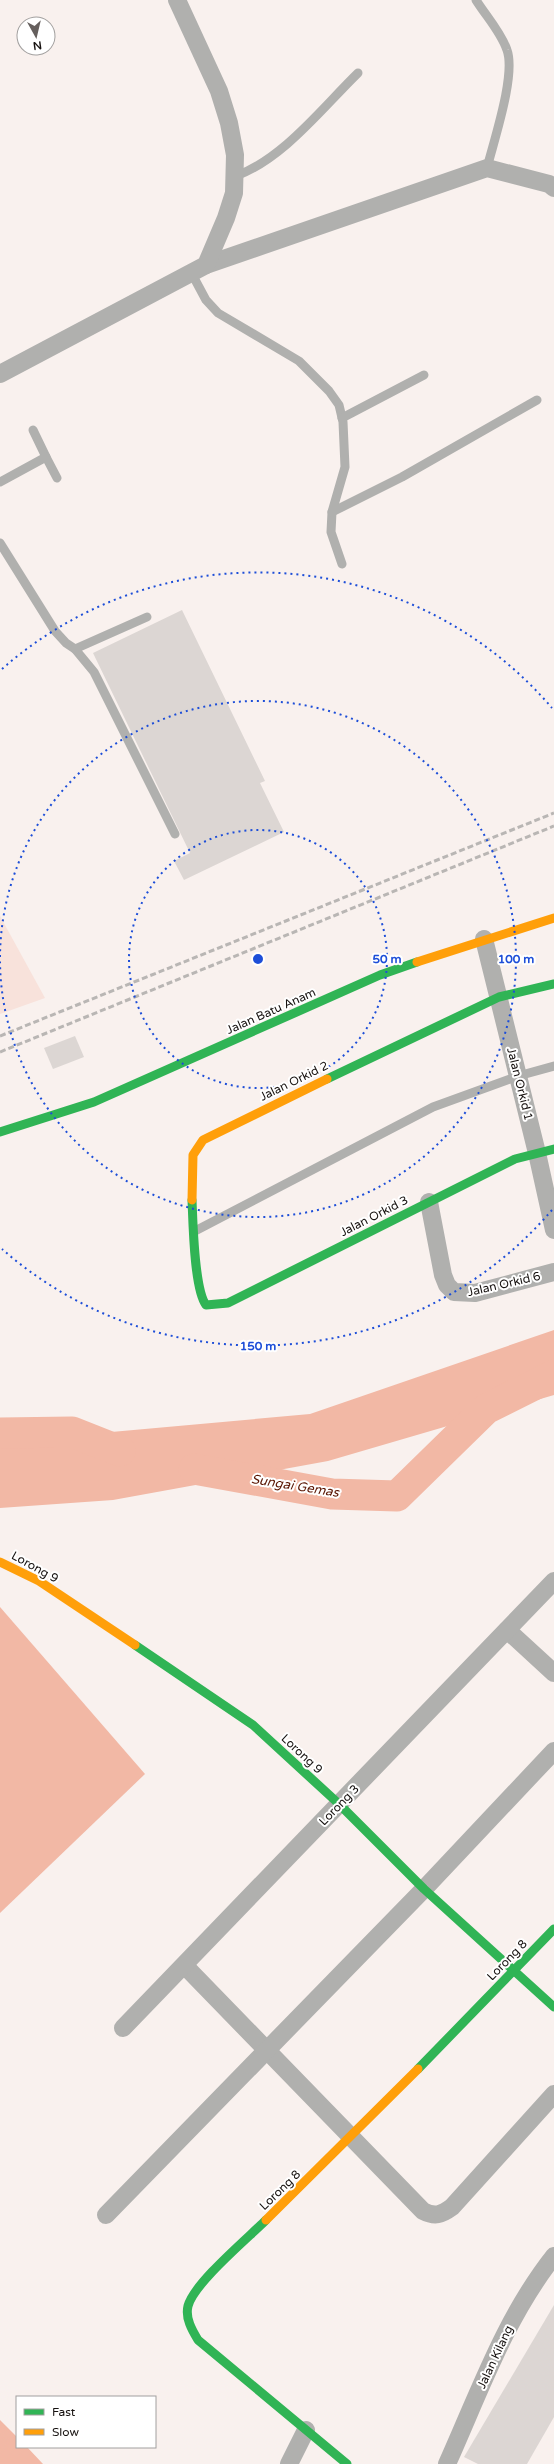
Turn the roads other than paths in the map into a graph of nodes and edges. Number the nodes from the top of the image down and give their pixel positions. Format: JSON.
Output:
{"nodes":[{"id":1,"x":177,"y":0,"type":"edge"},
{"id":2,"x":476,"y":0,"type":"edge"},
{"id":3,"x":358,"y":72,"type":"dead end"},
{"id":4,"x":487,"y":168,"type":"junction"},
{"id":5,"x":236,"y":176,"type":"junction"},
{"id":6,"x":554,"y":188,"type":"edge"},
{"id":7,"x":198,"y":268,"type":"junction"},
{"id":8,"x":0,"y":374,"type":"edge"},
{"id":9,"x":424,"y":375,"type":"dead end"},
{"id":10,"x":537,"y":400,"type":"dead end"},
{"id":11,"x":342,"y":418,"type":"junction"},
{"id":12,"x":33,"y":430,"type":"dead end"},
{"id":13,"x":46,"y":457,"type":"junction"},
{"id":14,"x":57,"y":478,"type":"dead end"},
{"id":15,"x":0,"y":482,"type":"edge"},
{"id":16,"x":332,"y":512,"type":"junction"},
{"id":17,"x":0,"y":543,"type":"edge"},
{"id":18,"x":342,"y":564,"type":"dead end"},
{"id":19,"x":146,"y":616,"type":"dead end"},
{"id":20,"x":75,"y":649,"type":"junction"},
{"id":21,"x":175,"y":834,"type":"dead end"},
{"id":22,"x":554,"y":918,"type":"edge"},
{"id":23,"x":484,"y":939,"type":"junction"},
{"id":24,"x":554,"y":984,"type":"edge"},
{"id":25,"x":499,"y":997,"type":"junction"},
{"id":26,"x":554,"y":1066,"type":"edge"},
{"id":27,"x":518,"y":1076,"type":"junction"},
{"id":28,"x":0,"y":1132,"type":"edge"},
{"id":29,"x":546,"y":1151,"type":"edge"},
{"id":30,"x":429,"y":1202,"type":"junction"},
{"id":31,"x":554,"y":1230,"type":"edge"},
{"id":32,"x":194,"y":1231,"type":"junction"},
{"id":33,"x":554,"y":1272,"type":"edge"},
{"id":34,"x":206,"y":1305,"type":"joint"},
{"id":35,"x":0,"y":1562,"type":"edge"},
{"id":36,"x":554,"y":1581,"type":"edge"},
{"id":37,"x":507,"y":1630,"type":"junction"},
{"id":38,"x":554,"y":1673,"type":"edge"},
{"id":39,"x":554,"y":1751,"type":"edge"},
{"id":40,"x":339,"y":1804,"type":"junction"},
{"id":41,"x":424,"y":1889,"type":"junction"},
{"id":42,"x":554,"y":1929,"type":"edge"},
{"id":43,"x":185,"y":1966,"type":"junction"},
{"id":44,"x":514,"y":1970,"type":"junction"},
{"id":45,"x":554,"y":2008,"type":"edge"},
{"id":46,"x":123,"y":2028,"type":"dead end"},
{"id":47,"x":267,"y":2050,"type":"junction"},
{"id":48,"x":554,"y":2094,"type":"edge"},
{"id":49,"x":352,"y":2138,"type":"junction"},
{"id":50,"x":106,"y":2215,"type":"dead end"},
{"id":51,"x":554,"y":2256,"type":"edge"},
{"id":52,"x":306,"y":2430,"type":"junction"},
{"id":53,"x":289,"y":2464,"type":"edge"},
{"id":54,"x":347,"y":2464,"type":"edge"},
{"id":55,"x":447,"y":2464,"type":"edge"}],
"edges":[{"from":1,"to":5,"type":"street"},
{"from":2,"to":4,"type":"lane"},
{"from":3,"to":5,"type":"lane"},
{"from":4,"to":6,"type":"street"},
{"from":4,"to":7,"type":"street"},
{"from":5,"to":7,"type":"street"},
{"from":7,"to":8,"type":"street"},
{"from":7,"to":11,"type":"lane"},
{"from":9,"to":11,"type":"lane"},
{"from":10,"to":16,"type":"lane"},
{"from":11,"to":16,"type":"lane"},
{"from":12,"to":13,"type":"lane"},
{"from":13,"to":14,"type":"lane"},
{"from":13,"to":15,"type":"lane"},
{"from":16,"to":18,"type":"lane"},
{"from":17,"to":20,"type":"lane"},
{"from":19,"to":20,"type":"lane"},
{"from":20,"to":21,"type":"lane"},
{"from":22,"to":23,"type":"main road","name":"Jalan Batu Anam"},
{"from":23,"to":25,"type":"street","name":"Jalan Orkid 1"},
{"from":23,"to":28,"type":"main road","name":"Jalan Batu Anam"},
{"from":24,"to":25,"type":"main road","name":"Jalan Orkid 2"},
{"from":25,"to":27,"type":"street","name":"Jalan Orkid 1"},
{"from":25,"to":32,"type":"main road","name":"Jalan Orkid 2"},
{"from":26,"to":27,"type":"lane"},
{"from":27,"to":29,"type":"street","name":"Jalan Orkid 1"},
{"from":27,"to":32,"type":"lane"},
{"from":29,"to":30,"type":"main road","name":"Jalan Orkid 3"},
{"from":29,"to":31,"type":"street","name":"Jalan Orkid 1"},
{"from":30,"to":33,"type":"street","name":"Jalan Orkid 6"},
{"from":30,"to":34,"type":"main road","name":"Jalan Orkid 3"},
{"from":32,"to":34,"type":"main road","name":"Jalan Orkid 2"},
{"from":35,"to":40,"type":"main road","name":"Lorong 9"},
{"from":36,"to":37,"type":"street","name":"Lorong 3"},
{"from":37,"to":38,"type":"street"},
{"from":37,"to":40,"type":"street","name":"Lorong 3"},
{"from":39,"to":41,"type":"street"},
{"from":40,"to":41,"type":"main road","name":"Lorong 9"},
{"from":40,"to":43,"type":"street","name":"Lorong 3"},
{"from":41,"to":44,"type":"main road","name":"Lorong 9"},
{"from":41,"to":47,"type":"street"},
{"from":42,"to":44,"type":"main road","name":"Lorong 8"},
{"from":43,"to":46,"type":"street","name":"Lorong 3"},
{"from":43,"to":47,"type":"street"},
{"from":44,"to":45,"type":"main road","name":"Lorong 9"},
{"from":44,"to":49,"type":"main road","name":"Lorong 8"},
{"from":47,"to":49,"type":"street"},
{"from":47,"to":50,"type":"street"},
{"from":48,"to":49,"type":"street"},
{"from":49,"to":52,"type":"main road","name":"Lorong 8"},
{"from":51,"to":55,"type":"street","name":"Jalan Kilang"},
{"from":52,"to":53,"type":"street"},
{"from":52,"to":54,"type":"main road","name":"Lorong 8"}]}
